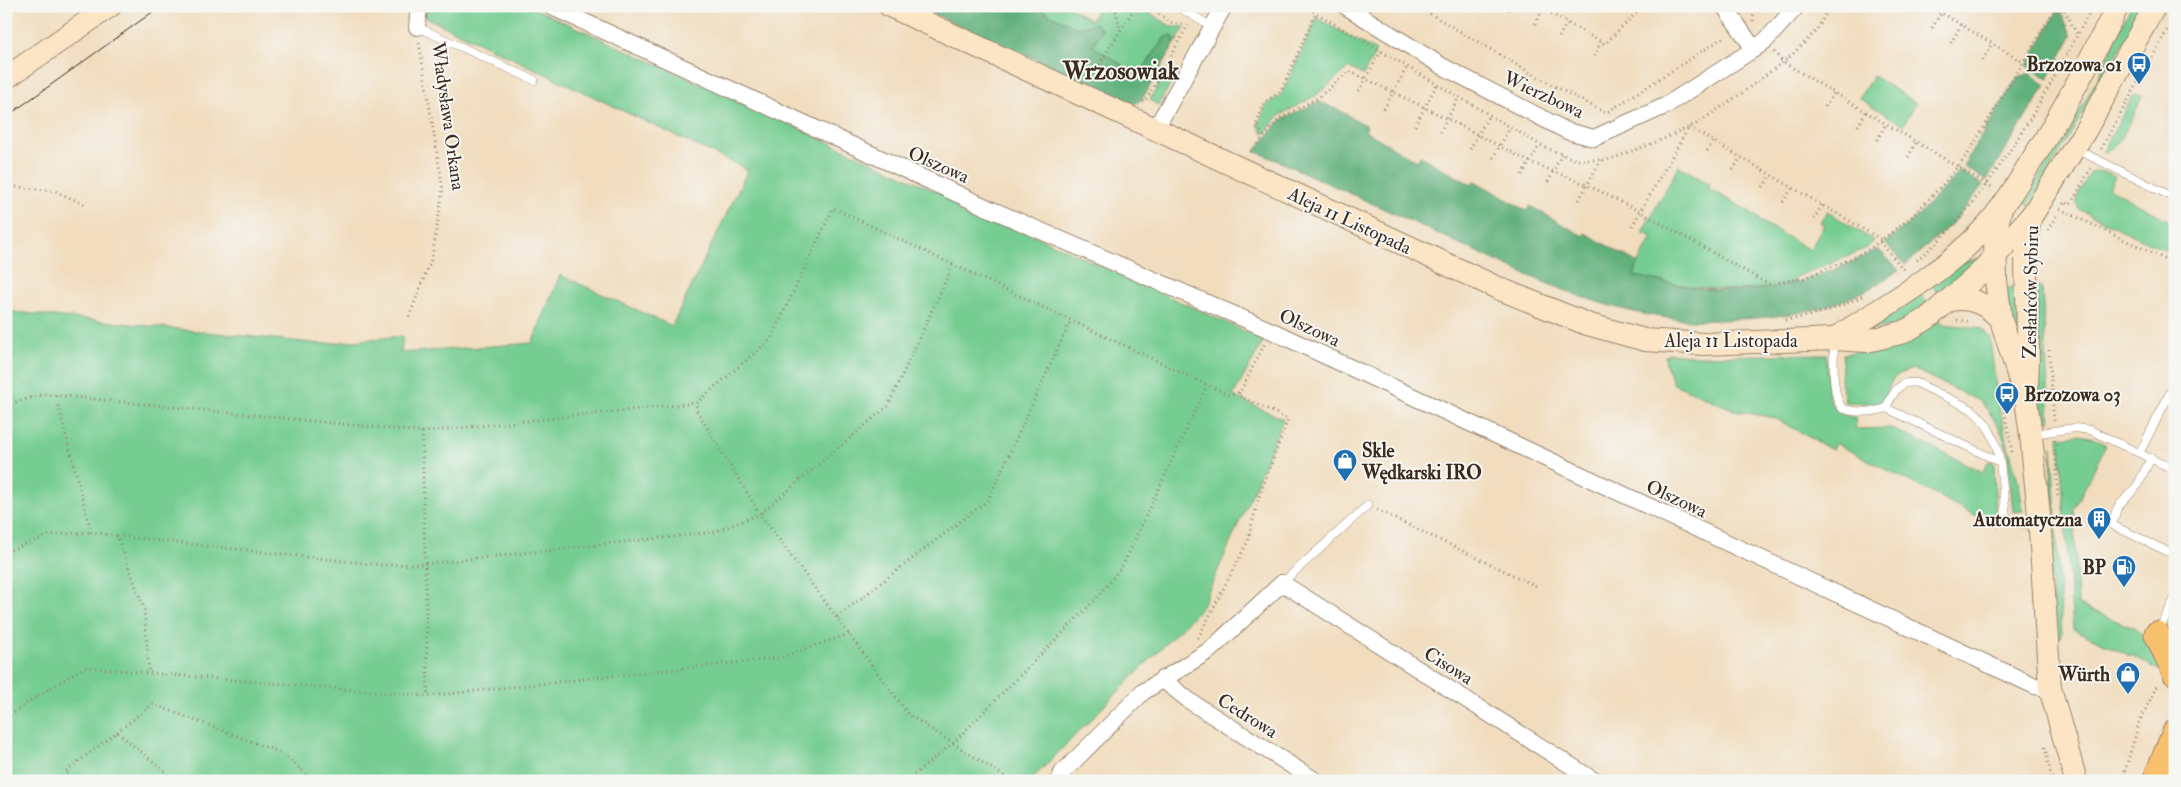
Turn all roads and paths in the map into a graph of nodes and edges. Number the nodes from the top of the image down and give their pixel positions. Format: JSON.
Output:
{"nodes":[{"id":1,"x":110,"y":6,"type":"edge"},
{"id":2,"x":419,"y":6,"type":"edge"},
{"id":3,"x":550,"y":6,"type":"edge"},
{"id":4,"x":890,"y":6,"type":"edge"},
{"id":5,"x":1115,"y":6,"type":"edge"},
{"id":6,"x":1136,"y":6,"type":"edge"},
{"id":7,"x":1146,"y":6,"type":"edge"},
{"id":8,"x":1177,"y":6,"type":"edge"},
{"id":9,"x":1224,"y":6,"type":"edge"},
{"id":10,"x":1304,"y":6,"type":"edge"},
{"id":11,"x":1345,"y":6,"type":"edge"},
{"id":12,"x":1417,"y":6,"type":"edge"},
{"id":13,"x":1538,"y":6,"type":"edge"},
{"id":14,"x":1643,"y":6,"type":"edge"},
{"id":15,"x":1724,"y":6,"type":"edge"},
{"id":16,"x":1798,"y":6,"type":"edge"},
{"id":17,"x":1830,"y":6,"type":"edge"},
{"id":18,"x":1904,"y":6,"type":"edge"},
{"id":19,"x":1930,"y":6,"type":"edge"},
{"id":20,"x":2057,"y":6,"type":"edge"},
{"id":21,"x":2062,"y":6,"type":"edge"},
{"id":22,"x":2093,"y":6,"type":"edge"},
{"id":23,"x":2118,"y":6,"type":"edge"},
{"id":24,"x":2155,"y":6,"type":"edge"},
{"id":25,"x":1543,"y":9,"type":"junction"},
{"id":26,"x":1901,"y":11,"type":"dead end"},
{"id":27,"x":1316,"y":13,"type":"junction"},
{"id":28,"x":1941,"y":13,"type":"junction"},
{"id":29,"x":2175,"y":16,"type":"edge"},
{"id":30,"x":1753,"y":17,"type":"dead end"},
{"id":31,"x":1567,"y":23,"type":"junction"},
{"id":32,"x":1535,"y":24,"type":"dead end"},
{"id":33,"x":1961,"y":25,"type":"junction"},
{"id":34,"x":417,"y":27,"type":"junction"},
{"id":35,"x":1212,"y":27,"type":"junction"},
{"id":36,"x":1739,"y":27,"type":"junction"},
{"id":37,"x":1932,"y":28,"type":"dead end"},
{"id":38,"x":1120,"y":31,"type":"junction"},
{"id":39,"x":2077,"y":34,"type":"junction"},
{"id":40,"x":1559,"y":37,"type":"dead end"},
{"id":41,"x":1601,"y":42,"type":"junction"},
{"id":42,"x":1952,"y":43,"type":"dead end"},
{"id":43,"x":1992,"y":43,"type":"junction"},
{"id":44,"x":1760,"y":45,"type":"junction"},
{"id":45,"x":1380,"y":51,"type":"junction"},
{"id":46,"x":1594,"y":56,"type":"dead end"},
{"id":47,"x":1983,"y":60,"type":"dead end"},
{"id":48,"x":1782,"y":62,"type":"junction"},
{"id":49,"x":2023,"y":62,"type":"junction"},
{"id":50,"x":1407,"y":67,"type":"junction"},
{"id":51,"x":1082,"y":73,"type":"dead end"},
{"id":52,"x":6,"y":78,"type":"edge"},
{"id":53,"x":1365,"y":79,"type":"junction"},
{"id":54,"x":534,"y":80,"type":"dead end"},
{"id":55,"x":1437,"y":84,"type":"junction"},
{"id":56,"x":1358,"y":91,"type":"dead end"},
{"id":57,"x":1393,"y":92,"type":"junction"},
{"id":58,"x":1834,"y":93,"type":"junction"},
{"id":59,"x":1136,"y":98,"type":"dead end"},
{"id":60,"x":1459,"y":98,"type":"junction"},
{"id":61,"x":1145,"y":102,"type":"junction"},
{"id":62,"x":1425,"y":107,"type":"junction"},
{"id":63,"x":1825,"y":107,"type":"dead end"},
{"id":64,"x":1384,"y":109,"type":"dead end"},
{"id":65,"x":1166,"y":110,"type":"junction"},
{"id":66,"x":1866,"y":112,"type":"junction"},
{"id":67,"x":1489,"y":115,"type":"junction"},
{"id":68,"x":1448,"y":119,"type":"junction"},
{"id":69,"x":1886,"y":124,"type":"junction"},
{"id":70,"x":1415,"y":126,"type":"dead end"},
{"id":71,"x":1858,"y":126,"type":"dead end"},
{"id":72,"x":1510,"y":127,"type":"junction"},
{"id":73,"x":1689,"y":127,"type":"junction"},
{"id":74,"x":1155,"y":130,"type":"junction"},
{"id":75,"x":1440,"y":132,"type":"dead end"},
{"id":76,"x":1478,"y":135,"type":"junction"},
{"id":77,"x":1264,"y":136,"type":"junction"},
{"id":78,"x":1877,"y":140,"type":"dead end"},
{"id":79,"x":1713,"y":142,"type":"junction"},
{"id":80,"x":1916,"y":142,"type":"junction"},
{"id":81,"x":1540,"y":145,"type":"junction"},
{"id":82,"x":1500,"y":146,"type":"junction"},
{"id":83,"x":2075,"y":148,"type":"junction"},
{"id":84,"x":1244,"y":149,"type":"dead end"},
{"id":85,"x":1470,"y":150,"type":"dead end"},
{"id":86,"x":1707,"y":151,"type":"dead end"},
{"id":87,"x":1251,"y":152,"type":"junction"},
{"id":88,"x":1562,"y":154,"type":"junction"},
{"id":89,"x":1260,"y":156,"type":"dead end"},
{"id":90,"x":1741,"y":157,"type":"junction"},
{"id":91,"x":1908,"y":157,"type":"dead end"},
{"id":92,"x":1493,"y":158,"type":"dead end"},
{"id":93,"x":2096,"y":158,"type":"junction"},
{"id":94,"x":1601,"y":160,"type":"junction"},
{"id":95,"x":1530,"y":162,"type":"junction"},
{"id":96,"x":1957,"y":166,"type":"junction"},
{"id":97,"x":1733,"y":170,"type":"dead end"},
{"id":98,"x":1554,"y":171,"type":"junction"},
{"id":99,"x":1522,"y":175,"type":"dead end"},
{"id":100,"x":1771,"y":175,"type":"junction"},
{"id":101,"x":1548,"y":182,"type":"dead end"},
{"id":102,"x":1588,"y":184,"type":"junction"},
{"id":103,"x":1986,"y":184,"type":"junction"},
{"id":104,"x":6,"y":186,"type":"edge"},
{"id":105,"x":1764,"y":187,"type":"dead end"},
{"id":106,"x":1792,"y":188,"type":"junction"},
{"id":107,"x":2175,"y":198,"type":"edge"},
{"id":108,"x":1579,"y":200,"type":"dead end"},
{"id":109,"x":1998,"y":201,"type":"junction"},
{"id":110,"x":1783,"y":202,"type":"dead end"},
{"id":111,"x":86,"y":205,"type":"dead end"},
{"id":112,"x":1822,"y":205,"type":"junction"},
{"id":113,"x":1639,"y":211,"type":"junction"},
{"id":114,"x":2032,"y":215,"type":"junction"},
{"id":115,"x":1814,"y":219,"type":"dead end"},
{"id":116,"x":1632,"y":226,"type":"dead end"},
{"id":117,"x":1881,"y":241,"type":"junction"},
{"id":118,"x":1956,"y":256,"type":"junction"},
{"id":119,"x":1997,"y":256,"type":"junction"},
{"id":120,"x":1914,"y":262,"type":"dead end"},
{"id":121,"x":2175,"y":264,"type":"edge"},
{"id":122,"x":953,"y":265,"type":"junction"},
{"id":123,"x":1898,"y":274,"type":"dead end"},
{"id":124,"x":2026,"y":280,"type":"junction"},
{"id":125,"x":1871,"y":291,"type":"dead end"},
{"id":126,"x":1948,"y":301,"type":"junction"},
{"id":127,"x":409,"y":317,"type":"dead end"},
{"id":128,"x":1071,"y":320,"type":"junction"},
{"id":129,"x":1777,"y":320,"type":"dead end"},
{"id":130,"x":2001,"y":320,"type":"junction"},
{"id":131,"x":1272,"y":331,"type":"junction"},
{"id":132,"x":1834,"y":339,"type":"junction"},
{"id":133,"x":2175,"y":383,"type":"edge"},
{"id":134,"x":1208,"y":385,"type":"junction"},
{"id":135,"x":1240,"y":392,"type":"junction"},
{"id":136,"x":56,"y":396,"type":"junction"},
{"id":137,"x":2026,"y":400,"type":"junction"},
{"id":138,"x":696,"y":402,"type":"junction"},
{"id":139,"x":6,"y":405,"type":"edge"},
{"id":140,"x":1886,"y":408,"type":"junction"},
{"id":141,"x":422,"y":432,"type":"junction"},
{"id":142,"x":2031,"y":435,"type":"junction"},
{"id":143,"x":2140,"y":452,"type":"junction"},
{"id":144,"x":2151,"y":458,"type":"junction"},
{"id":145,"x":2000,"y":462,"type":"junction"},
{"id":146,"x":2175,"y":470,"type":"edge"},
{"id":147,"x":1368,"y":505,"type":"joint"},
{"id":148,"x":760,"y":514,"type":"junction"},
{"id":149,"x":2040,"y":526,"type":"junction"},
{"id":150,"x":91,"y":532,"type":"junction"},
{"id":151,"x":117,"y":536,"type":"junction"},
{"id":152,"x":6,"y":552,"type":"edge"},
{"id":153,"x":2175,"y":555,"type":"edge"},
{"id":154,"x":425,"y":564,"type":"junction"},
{"id":155,"x":1282,"y":583,"type":"junction"},
{"id":156,"x":1536,"y":586,"type":"dead end"},
{"id":157,"x":2175,"y":598,"type":"edge"},
{"id":158,"x":837,"y":618,"type":"junction"},
{"id":159,"x":849,"y":634,"type":"junction"},
{"id":160,"x":2157,"y":634,"type":"joint"},
{"id":161,"x":1198,"y":639,"type":"dead end"},
{"id":162,"x":149,"y":673,"type":"junction"},
{"id":163,"x":2168,"y":674,"type":"edge"},
{"id":164,"x":1162,"y":679,"type":"junction"},
{"id":165,"x":2050,"y":688,"type":"junction"},
{"id":166,"x":428,"y":696,"type":"junction"},
{"id":167,"x":6,"y":719,"type":"edge"},
{"id":168,"x":117,"y":732,"type":"junction"},
{"id":169,"x":2175,"y":732,"type":"edge"},
{"id":170,"x":953,"y":743,"type":"junction"},
{"id":171,"x":75,"y":781,"type":"edge"},
{"id":172,"x":176,"y":781,"type":"edge"},
{"id":173,"x":315,"y":781,"type":"edge"},
{"id":174,"x":906,"y":781,"type":"edge"},
{"id":175,"x":1011,"y":781,"type":"edge"},
{"id":176,"x":1059,"y":781,"type":"edge"},
{"id":177,"x":1316,"y":781,"type":"edge"},
{"id":178,"x":1595,"y":781,"type":"edge"},
{"id":179,"x":2076,"y":781,"type":"edge"},
{"id":180,"x":2122,"y":781,"type":"edge"},
{"id":181,"x":2155,"y":781,"type":"edge"}],
"edges":[{"from":1,"to":52,"type":"street"},
{"from":2,"to":34,"type":"street","name":"Władysława Orkana"},
{"from":3,"to":131,"type":"street","name":"Olszowa"},
{"from":4,"to":74,"type":"street","name":"Aleja 11 Listopada"},
{"from":5,"to":38,"type":"path"},
{"from":6,"to":38,"type":"path"},
{"from":7,"to":61,"type":"path"},
{"from":8,"to":35,"type":"lane"},
{"from":9,"to":35,"type":"street"},
{"from":10,"to":27,"type":"path"},
{"from":11,"to":44,"type":"street","name":"Wierzbowa"},
{"from":12,"to":36,"type":"path"},
{"from":13,"to":25,"type":"path"},
{"from":14,"to":41,"type":"path"},
{"from":15,"to":36,"type":"street"},
{"from":16,"to":44,"type":"street","name":"Wierzbowa"},
{"from":17,"to":48,"type":"path"},
{"from":18,"to":26,"type":"path"},
{"from":19,"to":28,"type":"path"},
{"from":20,"to":49,"type":"path"},
{"from":21,"to":39,"type":"path"},
{"from":22,"to":39,"type":"path"},
{"from":23,"to":109,"type":"street"},
{"from":24,"to":83,"type":"street","name":"Aleja 11 Listopada"},
{"from":25,"to":31,"type":"path"},
{"from":25,"to":32,"type":"path"},
{"from":27,"to":45,"type":"path"},
{"from":27,"to":77,"type":"path"},
{"from":28,"to":33,"type":"path"},
{"from":28,"to":37,"type":"path"},
{"from":29,"to":93,"type":"path"},
{"from":30,"to":36,"type":"path"},
{"from":31,"to":40,"type":"path"},
{"from":31,"to":41,"type":"path"},
{"from":33,"to":42,"type":"path"},
{"from":33,"to":43,"type":"path"},
{"from":34,"to":54,"type":"lane"},
{"from":34,"to":127,"type":"path","name":"Władysława Orkana"},
{"from":35,"to":65,"type":"street"},
{"from":36,"to":44,"type":"street"},
{"from":38,"to":51,"type":"path"},
{"from":39,"to":103,"type":"path"},
{"from":41,"to":46,"type":"path"},
{"from":43,"to":47,"type":"path"},
{"from":43,"to":49,"type":"path"},
{"from":44,"to":48,"type":"path"},
{"from":45,"to":50,"type":"path"},
{"from":45,"to":53,"type":"path"},
{"from":48,"to":58,"type":"path"},
{"from":48,"to":73,"type":"path"},
{"from":49,"to":96,"type":"path"},
{"from":50,"to":55,"type":"path"},
{"from":50,"to":57,"type":"path"},
{"from":53,"to":56,"type":"path"},
{"from":53,"to":57,"type":"path"},
{"from":53,"to":77,"type":"path"},
{"from":55,"to":60,"type":"path"},
{"from":55,"to":62,"type":"path"},
{"from":57,"to":62,"type":"path"},
{"from":57,"to":64,"type":"path"},
{"from":58,"to":63,"type":"path"},
{"from":58,"to":66,"type":"path"},
{"from":59,"to":61,"type":"path"},
{"from":60,"to":67,"type":"path"},
{"from":60,"to":68,"type":"path"},
{"from":61,"to":65,"type":"path"},
{"from":62,"to":68,"type":"path"},
{"from":62,"to":70,"type":"path"},
{"from":65,"to":74,"type":"street"},
{"from":66,"to":69,"type":"path"},
{"from":66,"to":71,"type":"path"},
{"from":67,"to":72,"type":"path"},
{"from":67,"to":76,"type":"path"},
{"from":68,"to":75,"type":"path"},
{"from":68,"to":76,"type":"path"},
{"from":69,"to":78,"type":"path"},
{"from":69,"to":80,"type":"path"},
{"from":72,"to":81,"type":"path"},
{"from":72,"to":82,"type":"path"},
{"from":73,"to":79,"type":"path"},
{"from":73,"to":94,"type":"path"},
{"from":73,"to":113,"type":"path"},
{"from":74,"to":132,"type":"street","name":"Aleja 11 Listopada"},
{"from":76,"to":82,"type":"path"},
{"from":76,"to":85,"type":"path"},
{"from":77,"to":87,"type":"path"},
{"from":79,"to":86,"type":"path"},
{"from":79,"to":90,"type":"path"},
{"from":80,"to":91,"type":"path"},
{"from":80,"to":96,"type":"path"},
{"from":81,"to":88,"type":"path"},
{"from":81,"to":95,"type":"path"},
{"from":82,"to":92,"type":"path"},
{"from":82,"to":95,"type":"path"},
{"from":83,"to":93,"type":"lane"},
{"from":83,"to":114,"type":"street","name":"Aleja 11 Listopada"},
{"from":84,"to":87,"type":"path"},
{"from":87,"to":89,"type":"path"},
{"from":88,"to":94,"type":"path"},
{"from":88,"to":98,"type":"path"},
{"from":90,"to":97,"type":"path"},
{"from":90,"to":100,"type":"path"},
{"from":93,"to":107,"type":"lane"},
{"from":93,"to":121,"type":"path"},
{"from":94,"to":102,"type":"path"},
{"from":95,"to":98,"type":"path"},
{"from":95,"to":99,"type":"path"},
{"from":96,"to":103,"type":"path"},
{"from":96,"to":117,"type":"path"},
{"from":98,"to":101,"type":"path"},
{"from":98,"to":102,"type":"path"},
{"from":100,"to":105,"type":"path"},
{"from":100,"to":106,"type":"path"},
{"from":102,"to":108,"type":"path"},
{"from":102,"to":113,"type":"path"},
{"from":103,"to":109,"type":"path"},
{"from":103,"to":120,"type":"path"},
{"from":104,"to":111,"type":"path"},
{"from":106,"to":110,"type":"path"},
{"from":106,"to":112,"type":"path"},
{"from":109,"to":118,"type":"street"},
{"from":109,"to":119,"type":"street","name":"Zesłańców Sybiru"},
{"from":112,"to":115,"type":"path"},
{"from":112,"to":117,"type":"path"},
{"from":113,"to":116,"type":"path"},
{"from":113,"to":117,"type":"path"},
{"from":114,"to":119,"type":"street","name":"Aleja 11 Listopada"},
{"from":114,"to":124,"type":"street","name":"Zesłańców Sybiru"},
{"from":117,"to":123,"type":"path"},
{"from":118,"to":119,"type":"street"},
{"from":118,"to":132,"type":"street"},
{"from":119,"to":124,"type":"street"},
{"from":119,"to":126,"type":"street","name":"Aleja 11 Listopada"},
{"from":119,"to":130,"type":"street","name":"Zesłańców Sybiru"},
{"from":122,"to":128,"type":"path"},
{"from":122,"to":138,"type":"path"},
{"from":122,"to":148,"type":"path"},
{"from":124,"to":137,"type":"street","name":"Zesłańców Sybiru"},
{"from":125,"to":129,"type":"path"},
{"from":126,"to":130,"type":"street","name":"Zesłańców Sybiru"},
{"from":126,"to":132,"type":"street","name":"Aleja 11 Listopada"},
{"from":128,"to":134,"type":"path"},
{"from":128,"to":158,"type":"path"},
{"from":130,"to":137,"type":"street","name":"Zesłańców Sybiru"},
{"from":131,"to":135,"type":"path"},
{"from":131,"to":165,"type":"street","name":"Olszowa"},
{"from":132,"to":140,"type":"lane"},
{"from":133,"to":143,"type":"lane"},
{"from":134,"to":135,"type":"path"},
{"from":134,"to":170,"type":"path"},
{"from":135,"to":161,"type":"path"},
{"from":136,"to":139,"type":"path"},
{"from":136,"to":141,"type":"path"},
{"from":136,"to":150,"type":"path"},
{"from":137,"to":142,"type":"street","name":"Zesłańców Sybiru"},
{"from":138,"to":141,"type":"path"},
{"from":138,"to":148,"type":"path"},
{"from":140,"to":145,"type":"lane"},
{"from":140,"to":145,"type":"lane"},
{"from":141,"to":154,"type":"path"},
{"from":142,"to":143,"type":"lane"},
{"from":142,"to":149,"type":"street","name":"Zesłańców Sybiru"},
{"from":143,"to":144,"type":"lane"},
{"from":144,"to":146,"type":"lane"},
{"from":144,"to":153,"type":"lane"},
{"from":145,"to":149,"type":"lane"},
{"from":147,"to":155,"type":"lane"},
{"from":147,"to":156,"type":"path"},
{"from":148,"to":154,"type":"path"},
{"from":148,"to":158,"type":"path"},
{"from":149,"to":165,"type":"street","name":"Zesłańców Sybiru"},
{"from":150,"to":151,"type":"path"},
{"from":150,"to":152,"type":"path"},
{"from":151,"to":154,"type":"path"},
{"from":151,"to":162,"type":"path"},
{"from":154,"to":166,"type":"path"},
{"from":155,"to":164,"type":"street"},
{"from":155,"to":178,"type":"street","name":"Cisowa"},
{"from":157,"to":160,"type":"lane"},
{"from":158,"to":159,"type":"path"},
{"from":159,"to":166,"type":"path"},
{"from":159,"to":170,"type":"path"},
{"from":160,"to":163,"type":"main road"},
{"from":162,"to":166,"type":"path"},
{"from":162,"to":167,"type":"path"},
{"from":163,"to":180,"type":"path"},
{"from":164,"to":176,"type":"street"},
{"from":164,"to":177,"type":"street","name":"Cedrowa"},
{"from":165,"to":179,"type":"street","name":"Zesłańców Sybiru"},
{"from":168,"to":171,"type":"path"},
{"from":168,"to":172,"type":"path"},
{"from":168,"to":173,"type":"path"},
{"from":169,"to":181,"type":"main road"},
{"from":170,"to":174,"type":"path"},
{"from":170,"to":175,"type":"path"}]}
